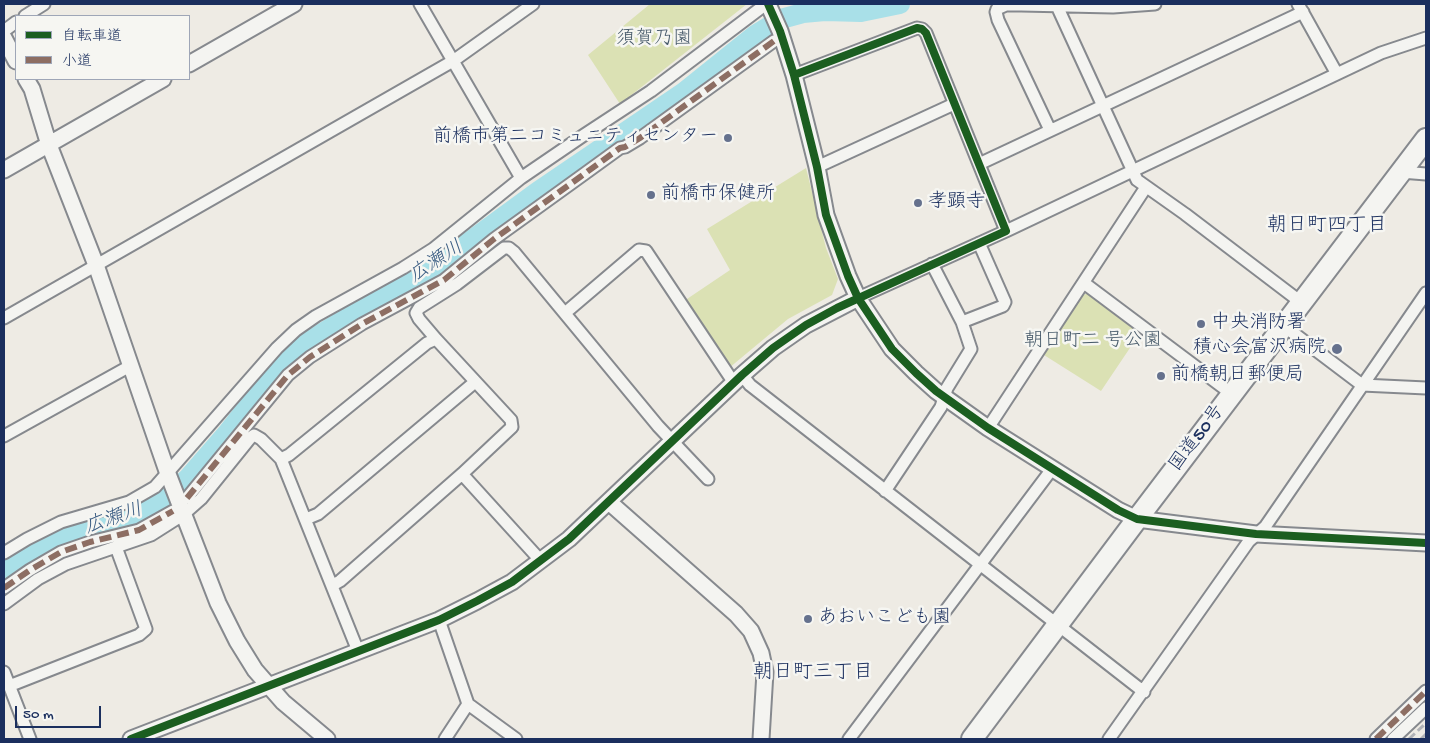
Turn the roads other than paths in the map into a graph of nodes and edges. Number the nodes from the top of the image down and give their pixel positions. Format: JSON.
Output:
{"nodes":[{"id":1,"x":44,"y":4,"type":"edge"},
{"id":2,"x":294,"y":4,"type":"edge"},
{"id":3,"x":420,"y":4,"type":"edge"},
{"id":4,"x":533,"y":4,"type":"edge"},
{"id":5,"x":1155,"y":4,"type":"edge"},
{"id":6,"x":1057,"y":6,"type":"junction"},
{"id":7,"x":769,"y":7,"type":"edge"},
{"id":8,"x":1300,"y":8,"type":"edge"},
{"id":9,"x":27,"y":15,"type":"edge"},
{"id":10,"x":15,"y":23,"type":"edge"},
{"id":11,"x":4,"y":31,"type":"edge"},
{"id":12,"x":777,"y":36,"type":"junction"},
{"id":13,"x":4,"y":38,"type":"edge"},
{"id":14,"x":1426,"y":38,"type":"edge"},
{"id":15,"x":15,"y":59,"type":"edge"},
{"id":16,"x":453,"y":61,"type":"junction"},
{"id":17,"x":190,"y":63,"type":"edge"},
{"id":18,"x":1337,"y":74,"type":"junction"},
{"id":19,"x":794,"y":75,"type":"junction"},
{"id":20,"x":27,"y":80,"type":"edge"},
{"id":21,"x":162,"y":80,"type":"edge"},
{"id":22,"x":954,"y":104,"type":"junction"},
{"id":23,"x":1103,"y":106,"type":"junction"},
{"id":24,"x":1050,"y":130,"type":"junction"},
{"id":25,"x":1426,"y":139,"type":"edge"},
{"id":26,"x":49,"y":145,"type":"junction"},
{"id":27,"x":979,"y":164,"type":"junction"},
{"id":28,"x":817,"y":166,"type":"junction"},
{"id":29,"x":4,"y":170,"type":"edge"},
{"id":30,"x":1133,"y":172,"type":"junction"},
{"id":31,"x":1401,"y":172,"type":"junction"},
{"id":32,"x":1426,"y":174,"type":"edge"},
{"id":33,"x":521,"y":178,"type":"junction"},
{"id":34,"x":1146,"y":187,"type":"junction"},
{"id":35,"x":1006,"y":231,"type":"junction"},
{"id":36,"x":979,"y":243,"type":"junction"},
{"id":37,"x":932,"y":264,"type":"junction"},
{"id":38,"x":96,"y":265,"type":"junction"},
{"id":39,"x":1084,"y":283,"type":"junction"},
{"id":40,"x":1426,"y":293,"type":"edge"},
{"id":41,"x":858,"y":298,"type":"junction"},
{"id":42,"x":1302,"y":303,"type":"junction"},
{"id":43,"x":565,"y":313,"type":"junction"},
{"id":44,"x":4,"y":318,"type":"edge"},
{"id":45,"x":962,"y":322,"type":"junction"},
{"id":46,"x":1284,"y":326,"type":"junction"},
{"id":47,"x":436,"y":339,"type":"junction"},
{"id":48,"x":130,"y":366,"type":"junction"},
{"id":49,"x":738,"y":379,"type":"junction"},
{"id":50,"x":475,"y":382,"type":"junction"},
{"id":51,"x":1362,"y":385,"type":"junction"},
{"id":52,"x":1426,"y":388,"type":"edge"},
{"id":53,"x":1232,"y":394,"type":"junction"},
{"id":54,"x":944,"y":396,"type":"junction"},
{"id":55,"x":988,"y":428,"type":"junction"},
{"id":56,"x":4,"y":436,"type":"edge"},
{"id":57,"x":672,"y":441,"type":"junction"},
{"id":58,"x":280,"y":459,"type":"junction"},
{"id":59,"x":1052,"y":469,"type":"junction"},
{"id":60,"x":462,"y":474,"type":"junction"},
{"id":61,"x":169,"y":477,"type":"junction"},
{"id":62,"x":708,"y":479,"type":"dead end"},
{"id":63,"x":885,"y":491,"type":"junction"},
{"id":64,"x":609,"y":502,"type":"junction"},
{"id":65,"x":180,"y":506,"type":"junction"},
{"id":66,"x":306,"y":519,"type":"junction"},
{"id":67,"x":1137,"y":519,"type":"junction"},
{"id":68,"x":1256,"y":534,"type":"junction"},
{"id":69,"x":1426,"y":543,"type":"edge"},
{"id":70,"x":116,"y":547,"type":"junction"},
{"id":71,"x":4,"y":554,"type":"edge"},
{"id":72,"x":541,"y":561,"type":"junction"},
{"id":73,"x":979,"y":565,"type":"junction"},
{"id":74,"x":333,"y":585,"type":"junction"},
{"id":75,"x":4,"y":588,"type":"edge"},
{"id":76,"x":4,"y":604,"type":"edge"},
{"id":77,"x":439,"y":620,"type":"junction"},
{"id":78,"x":1057,"y":626,"type":"junction"},
{"id":79,"x":358,"y":651,"type":"junction"},
{"id":80,"x":4,"y":672,"type":"edge"},
{"id":81,"x":9,"y":686,"type":"junction"},
{"id":82,"x":268,"y":686,"type":"junction"},
{"id":83,"x":1426,"y":691,"type":"edge"},
{"id":84,"x":1144,"y":692,"type":"junction"},
{"id":85,"x":468,"y":704,"type":"junction"},
{"id":86,"x":1426,"y":708,"type":"edge"},
{"id":87,"x":30,"y":739,"type":"edge"},
{"id":88,"x":131,"y":739,"type":"edge"},
{"id":89,"x":327,"y":739,"type":"edge"},
{"id":90,"x":445,"y":739,"type":"edge"},
{"id":91,"x":516,"y":739,"type":"edge"},
{"id":92,"x":761,"y":739,"type":"edge"},
{"id":93,"x":849,"y":739,"type":"edge"},
{"id":94,"x":972,"y":739,"type":"edge"},
{"id":95,"x":1109,"y":739,"type":"edge"},
{"id":96,"x":1376,"y":739,"type":"edge"},
{"id":97,"x":1393,"y":739,"type":"edge"}],
"edges":[{"from":1,"to":9,"type":"street"},
{"from":2,"to":17,"type":"street"},
{"from":3,"to":16,"type":"street"},
{"from":4,"to":16,"type":"street"},
{"from":5,"to":6,"type":"street"},
{"from":6,"to":23,"type":"street"},
{"from":6,"to":24,"type":"street"},
{"from":7,"to":12,"type":"street"},
{"from":7,"to":33,"type":"street"},
{"from":8,"to":18,"type":"street"},
{"from":8,"to":23,"type":"street"},
{"from":10,"to":11,"type":"street"},
{"from":12,"to":19,"type":"street"},
{"from":12,"to":65,"type":"street"},
{"from":13,"to":15,"type":"street"},
{"from":14,"to":18,"type":"street"},
{"from":16,"to":33,"type":"street"},
{"from":16,"to":38,"type":"street"},
{"from":18,"to":30,"type":"street"},
{"from":19,"to":22,"type":"street"},
{"from":19,"to":28,"type":"street"},
{"from":20,"to":26,"type":"street"},
{"from":21,"to":26,"type":"street"},
{"from":22,"to":27,"type":"street"},
{"from":22,"to":28,"type":"street"},
{"from":23,"to":24,"type":"street"},
{"from":23,"to":30,"type":"street"},
{"from":24,"to":27,"type":"street"},
{"from":25,"to":31,"type":"highway","name":"国道50号"},
{"from":26,"to":29,"type":"street"},
{"from":26,"to":38,"type":"street"},
{"from":27,"to":35,"type":"street"},
{"from":28,"to":41,"type":"street"},
{"from":30,"to":34,"type":"street"},
{"from":30,"to":35,"type":"street"},
{"from":31,"to":32,"type":"street"},
{"from":31,"to":42,"type":"highway","name":"国道50号"},
{"from":33,"to":61,"type":"street"},
{"from":34,"to":39,"type":"street"},
{"from":34,"to":42,"type":"street"},
{"from":35,"to":36,"type":"street"},
{"from":36,"to":37,"type":"street"},
{"from":36,"to":45,"type":"street"},
{"from":37,"to":41,"type":"street"},
{"from":37,"to":45,"type":"street"},
{"from":38,"to":44,"type":"street"},
{"from":38,"to":48,"type":"street"},
{"from":39,"to":53,"type":"street"},
{"from":39,"to":55,"type":"street"},
{"from":40,"to":51,"type":"street"},
{"from":41,"to":49,"type":"street"},
{"from":41,"to":54,"type":"street"},
{"from":42,"to":46,"type":"highway","name":"国道50号"},
{"from":43,"to":47,"type":"street"},
{"from":43,"to":49,"type":"street"},
{"from":43,"to":57,"type":"street"},
{"from":45,"to":54,"type":"street"},
{"from":46,"to":51,"type":"street"},
{"from":46,"to":53,"type":"highway","name":"国道50号"},
{"from":47,"to":50,"type":"street"},
{"from":47,"to":58,"type":"street"},
{"from":48,"to":56,"type":"street"},
{"from":48,"to":61,"type":"street"},
{"from":49,"to":57,"type":"street"},
{"from":49,"to":63,"type":"street"},
{"from":50,"to":60,"type":"street"},
{"from":50,"to":66,"type":"street"},
{"from":51,"to":52,"type":"street"},
{"from":51,"to":68,"type":"street"},
{"from":53,"to":67,"type":"highway","name":"国道50号"},
{"from":54,"to":55,"type":"street"},
{"from":54,"to":63,"type":"street"},
{"from":55,"to":59,"type":"street"},
{"from":57,"to":62,"type":"street"},
{"from":57,"to":64,"type":"street"},
{"from":58,"to":65,"type":"street"},
{"from":58,"to":66,"type":"street"},
{"from":59,"to":67,"type":"street"},
{"from":59,"to":73,"type":"street"},
{"from":60,"to":72,"type":"street"},
{"from":60,"to":74,"type":"street"},
{"from":61,"to":65,"type":"street"},
{"from":61,"to":71,"type":"street"},
{"from":63,"to":73,"type":"street"},
{"from":64,"to":72,"type":"street"},
{"from":64,"to":92,"type":"street"},
{"from":65,"to":70,"type":"street"},
{"from":65,"to":75,"type":"street"},
{"from":65,"to":82,"type":"street"},
{"from":66,"to":74,"type":"street"},
{"from":67,"to":68,"type":"street"},
{"from":67,"to":78,"type":"highway","name":"国道50号"},
{"from":68,"to":69,"type":"street"},
{"from":68,"to":84,"type":"street"},
{"from":70,"to":76,"type":"street"},
{"from":70,"to":81,"type":"street"},
{"from":72,"to":77,"type":"street"},
{"from":73,"to":78,"type":"street"},
{"from":73,"to":93,"type":"street"},
{"from":74,"to":79,"type":"street"},
{"from":77,"to":79,"type":"street"},
{"from":77,"to":85,"type":"street"},
{"from":78,"to":84,"type":"street"},
{"from":78,"to":94,"type":"highway","name":"国道50号"},
{"from":79,"to":82,"type":"street"},
{"from":80,"to":81,"type":"street"},
{"from":81,"to":87,"type":"street"},
{"from":82,"to":88,"type":"street"},
{"from":82,"to":89,"type":"street"},
{"from":83,"to":96,"type":"street"},
{"from":84,"to":95,"type":"street"},
{"from":85,"to":90,"type":"street"},
{"from":85,"to":91,"type":"street"},
{"from":86,"to":97,"type":"street"}]}
